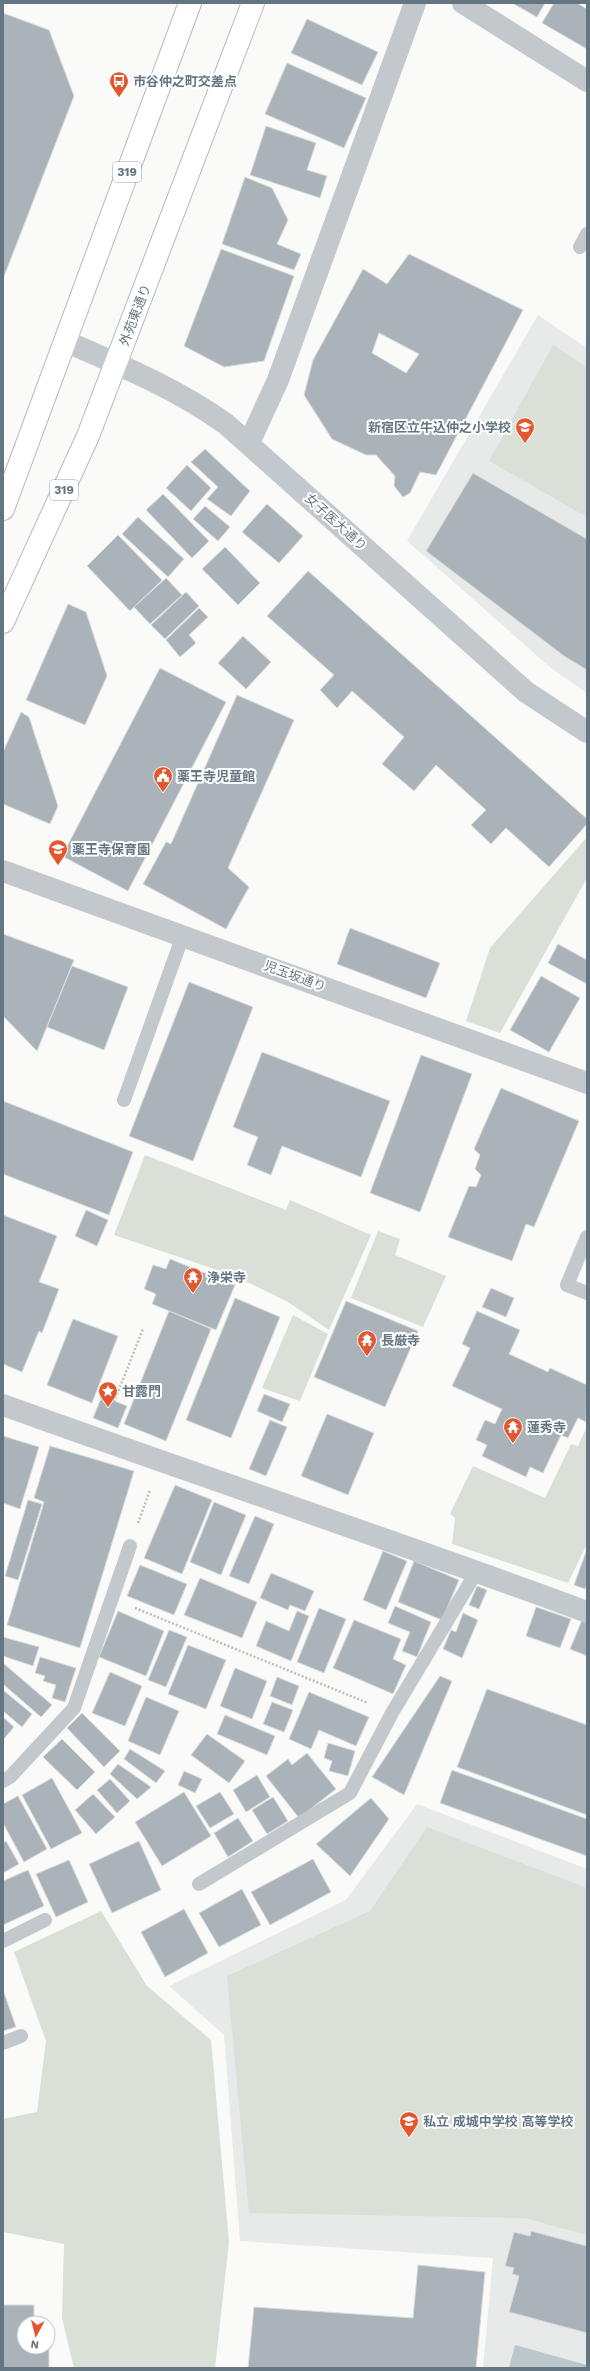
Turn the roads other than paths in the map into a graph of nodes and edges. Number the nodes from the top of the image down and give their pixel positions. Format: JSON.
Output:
{"nodes":[{"id":1,"x":190,"y":3,"type":"edge"},
{"id":2,"x":253,"y":3,"type":"edge"},
{"id":3,"x":415,"y":3,"type":"edge"},
{"id":4,"x":462,"y":3,"type":"edge"},
{"id":5,"x":587,"y":81,"type":"edge"},
{"id":6,"x":587,"y":234,"type":"edge"},
{"id":7,"x":580,"y":246,"type":"dead end"},
{"id":8,"x":65,"y":341,"type":"junction"},
{"id":9,"x":117,"y":364,"type":"junction"},
{"id":10,"x":249,"y":444,"type":"junction"},
{"id":11,"x":3,"y":509,"type":"edge"},
{"id":12,"x":3,"y":622,"type":"edge"},
{"id":13,"x":587,"y":732,"type":"edge"},
{"id":14,"x":3,"y":871,"type":"edge"},
{"id":15,"x":182,"y":935,"type":"junction"},
{"id":16,"x":587,"y":1083,"type":"edge"},
{"id":17,"x":124,"y":1100,"type":"dead end"},
{"id":18,"x":587,"y":1237,"type":"edge"},
{"id":19,"x":587,"y":1293,"type":"edge"},
{"id":20,"x":3,"y":1404,"type":"edge"},
{"id":21,"x":130,"y":1546,"type":"road end"},
{"id":22,"x":477,"y":1571,"type":"junction"},
{"id":23,"x":587,"y":1612,"type":"edge"},
{"id":24,"x":3,"y":1781,"type":"edge"},
{"id":25,"x":199,"y":1884,"type":"dead end"},
{"id":26,"x":45,"y":1920,"type":"dead end"},
{"id":27,"x":3,"y":1941,"type":"edge"},
{"id":28,"x":21,"y":2036,"type":"dead end"},
{"id":29,"x":3,"y":2043,"type":"edge"}],
"edges":[{"from":1,"to":8,"type":"main road","number":"319"},
{"from":2,"to":9,"type":"main road","name":"外苑東通り","number":"319"},
{"from":3,"to":10,"type":"street"},
{"from":4,"to":5,"type":"street"},
{"from":6,"to":7,"type":"lane"},
{"from":8,"to":9,"type":"street","name":"女子医大通り"},
{"from":8,"to":11,"type":"main road","number":"319"},
{"from":9,"to":10,"type":"street","name":"女子医大通り"},
{"from":9,"to":12,"type":"main road","name":"外苑東通り","number":"319"},
{"from":10,"to":13,"type":"street","name":"女子医大通り"},
{"from":14,"to":15,"type":"street","name":"児玉坂通り"},
{"from":15,"to":16,"type":"street","name":"児玉坂通り"},
{"from":15,"to":17,"type":"lane"},
{"from":18,"to":19,"type":"lane"},
{"from":20,"to":22,"type":"street"},
{"from":21,"to":24,"type":"lane"},
{"from":22,"to":23,"type":"street"},
{"from":22,"to":25,"type":"lane"},
{"from":26,"to":27,"type":"lane"},
{"from":28,"to":29,"type":"lane"}]}
